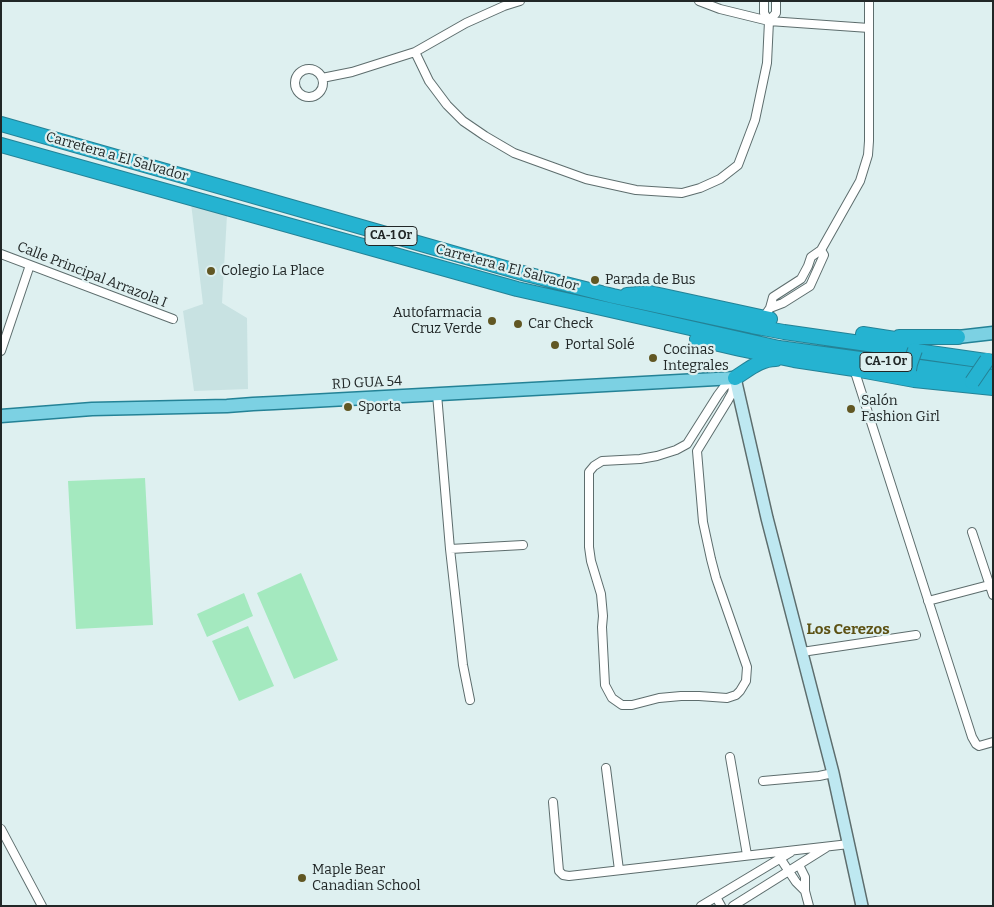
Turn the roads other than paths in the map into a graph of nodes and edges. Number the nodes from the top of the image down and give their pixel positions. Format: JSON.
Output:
{"nodes":[{"id":1,"x":520,"y":1,"type":"edge"},
{"id":2,"x":699,"y":1,"type":"edge"},
{"id":3,"x":764,"y":1,"type":"edge"},
{"id":4,"x":776,"y":1,"type":"edge"},
{"id":5,"x":869,"y":1,"type":"edge"},
{"id":6,"x":769,"y":21,"type":"junction"},
{"id":7,"x":869,"y":28,"type":"junction"},
{"id":8,"x":415,"y":52,"type":"junction"},
{"id":9,"x":322,"y":78,"type":"dead end"},
{"id":10,"x":1,"y":124,"type":"edge"},
{"id":11,"x":1,"y":144,"type":"edge"},
{"id":12,"x":1,"y":254,"type":"edge"},
{"id":13,"x":30,"y":265,"type":"junction"},
{"id":14,"x":613,"y":296,"type":"junction"},
{"id":15,"x":564,"y":300,"type":"junction"},
{"id":16,"x":766,"y":313,"type":"junction"},
{"id":17,"x":174,"y":319,"type":"dead end"},
{"id":18,"x":993,"y":332,"type":"edge"},
{"id":19,"x":888,"y":337,"type":"junction"},
{"id":20,"x":958,"y":337,"type":"junction"},
{"id":21,"x":920,"y":347,"type":"junction"},
{"id":22,"x":740,"y":349,"type":"junction"},
{"id":23,"x":1,"y":351,"type":"edge"},
{"id":24,"x":991,"y":358,"type":"edge"},
{"id":25,"x":794,"y":360,"type":"junction"},
{"id":26,"x":854,"y":369,"type":"junction"},
{"id":27,"x":912,"y":375,"type":"junction"},
{"id":28,"x":993,"y":377,"type":"edge"},
{"id":29,"x":735,"y":378,"type":"junction"},
{"id":30,"x":970,"y":384,"type":"junction"},
{"id":31,"x":993,"y":388,"type":"edge"},
{"id":32,"x":437,"y":394,"type":"junction"},
{"id":33,"x":1,"y":416,"type":"edge"},
{"id":34,"x":688,"y":444,"type":"junction"},
{"id":35,"x":697,"y":451,"type":"junction"},
{"id":36,"x":972,"y":532,"type":"dead end"},
{"id":37,"x":523,"y":545,"type":"dead end"},
{"id":38,"x":450,"y":549,"type":"junction"},
{"id":39,"x":989,"y":585,"type":"junction"},
{"id":40,"x":993,"y":595,"type":"edge"},
{"id":41,"x":928,"y":601,"type":"junction"},
{"id":42,"x":916,"y":635,"type":"dead end"},
{"id":43,"x":802,"y":652,"type":"junction"},
{"id":44,"x":470,"y":700,"type":"dead end"},
{"id":45,"x":993,"y":742,"type":"edge"},
{"id":46,"x":730,"y":757,"type":"dead end"},
{"id":47,"x":606,"y":768,"type":"dead end"},
{"id":48,"x":833,"y":773,"type":"junction"},
{"id":49,"x":763,"y":782,"type":"dead end"},
{"id":50,"x":553,"y":802,"type":"dead end"},
{"id":51,"x":1,"y":829,"type":"edge"},
{"id":52,"x":849,"y":844,"type":"junction"},
{"id":53,"x":830,"y":845,"type":"junction"},
{"id":54,"x":795,"y":849,"type":"junction"},
{"id":55,"x":747,"y":855,"type":"junction"},
{"id":56,"x":780,"y":858,"type":"junction"},
{"id":57,"x":799,"y":865,"type":"junction"},
{"id":58,"x":619,"y":870,"type":"junction"},
{"id":59,"x":789,"y":871,"type":"junction"},
{"id":60,"x":805,"y":891,"type":"junction"},
{"id":61,"x":716,"y":897,"type":"junction"},
{"id":62,"x":42,"y":906,"type":"edge"},
{"id":63,"x":701,"y":906,"type":"edge"},
{"id":64,"x":721,"y":906,"type":"edge"},
{"id":65,"x":733,"y":906,"type":"edge"},
{"id":66,"x":809,"y":906,"type":"edge"},
{"id":67,"x":862,"y":906,"type":"edge"}],
"edges":[{"from":1,"to":8,"type":"street"},
{"from":2,"to":6,"type":"street"},
{"from":3,"to":6,"type":"street"},
{"from":4,"to":6,"type":"street"},
{"from":5,"to":7,"type":"street"},
{"from":6,"to":7,"type":"street"},
{"from":6,"to":8,"type":"street"},
{"from":7,"to":16,"type":"street"},
{"from":8,"to":9,"type":"street"},
{"from":10,"to":14,"type":"highway","name":"Carretera a El Salvador","number":"CA-1 Or"},
{"from":11,"to":15,"type":"highway","name":"Carretera a El Salvador","number":"CA-1 Or"},
{"from":12,"to":13,"type":"street","name":"Calle Principal Arrazola I"},
{"from":13,"to":17,"type":"street","name":"Calle Principal Arrazola I"},
{"from":13,"to":23,"type":"street"},
{"from":14,"to":16,"type":"highway"},
{"from":14,"to":24,"type":"highway","name":"Carretera a El Salvador","number":"CA-1 Or"},
{"from":15,"to":22,"type":"highway"},
{"from":15,"to":28,"type":"highway","name":"Carretera a El Salvador","number":"CA-1 Or"},
{"from":16,"to":19,"type":"highway"},
{"from":18,"to":20,"type":"main road"},
{"from":19,"to":20,"type":"highway"},
{"from":19,"to":21,"type":"highway"},
{"from":20,"to":21,"type":"highway"},
{"from":21,"to":24,"type":"highway"},
{"from":21,"to":27,"type":"highway","bridge":true},
{"from":22,"to":25,"type":"highway"},
{"from":22,"to":29,"type":"highway"},
{"from":24,"to":30,"type":"highway","bridge":true},
{"from":25,"to":26,"type":"highway"},
{"from":25,"to":29,"type":"highway"},
{"from":26,"to":27,"type":"highway"},
{"from":26,"to":41,"type":"street"},
{"from":27,"to":30,"type":"highway"},
{"from":29,"to":32,"type":"main road","name":"RD GUA 54"},
{"from":29,"to":34,"type":"street"},
{"from":29,"to":35,"type":"street"},
{"from":29,"to":43,"type":"street"},
{"from":30,"to":31,"type":"highway"},
{"from":32,"to":33,"type":"main road","name":"RD GUA 54"},
{"from":32,"to":38,"type":"street"},
{"from":34,"to":35,"type":"street"},
{"from":34,"to":35,"type":"street"},
{"from":36,"to":39,"type":"street"},
{"from":37,"to":38,"type":"street"},
{"from":38,"to":44,"type":"street"},
{"from":39,"to":40,"type":"street"},
{"from":39,"to":41,"type":"street"},
{"from":41,"to":45,"type":"street"},
{"from":42,"to":43,"type":"street"},
{"from":43,"to":48,"type":"street"},
{"from":46,"to":55,"type":"street"},
{"from":47,"to":58,"type":"street"},
{"from":48,"to":49,"type":"street"},
{"from":48,"to":52,"type":"street"},
{"from":50,"to":58,"type":"street"},
{"from":51,"to":62,"type":"street"},
{"from":52,"to":53,"type":"street"},
{"from":52,"to":67,"type":"street"},
{"from":53,"to":54,"type":"street"},
{"from":53,"to":57,"type":"street"},
{"from":54,"to":55,"type":"street"},
{"from":54,"to":56,"type":"street"},
{"from":55,"to":58,"type":"street"},
{"from":56,"to":59,"type":"street"},
{"from":56,"to":61,"type":"street"},
{"from":57,"to":59,"type":"street"},
{"from":57,"to":60,"type":"street"},
{"from":59,"to":60,"type":"street"},
{"from":59,"to":65,"type":"street"},
{"from":60,"to":66,"type":"street"},
{"from":61,"to":63,"type":"street"},
{"from":61,"to":64,"type":"street"}]}
